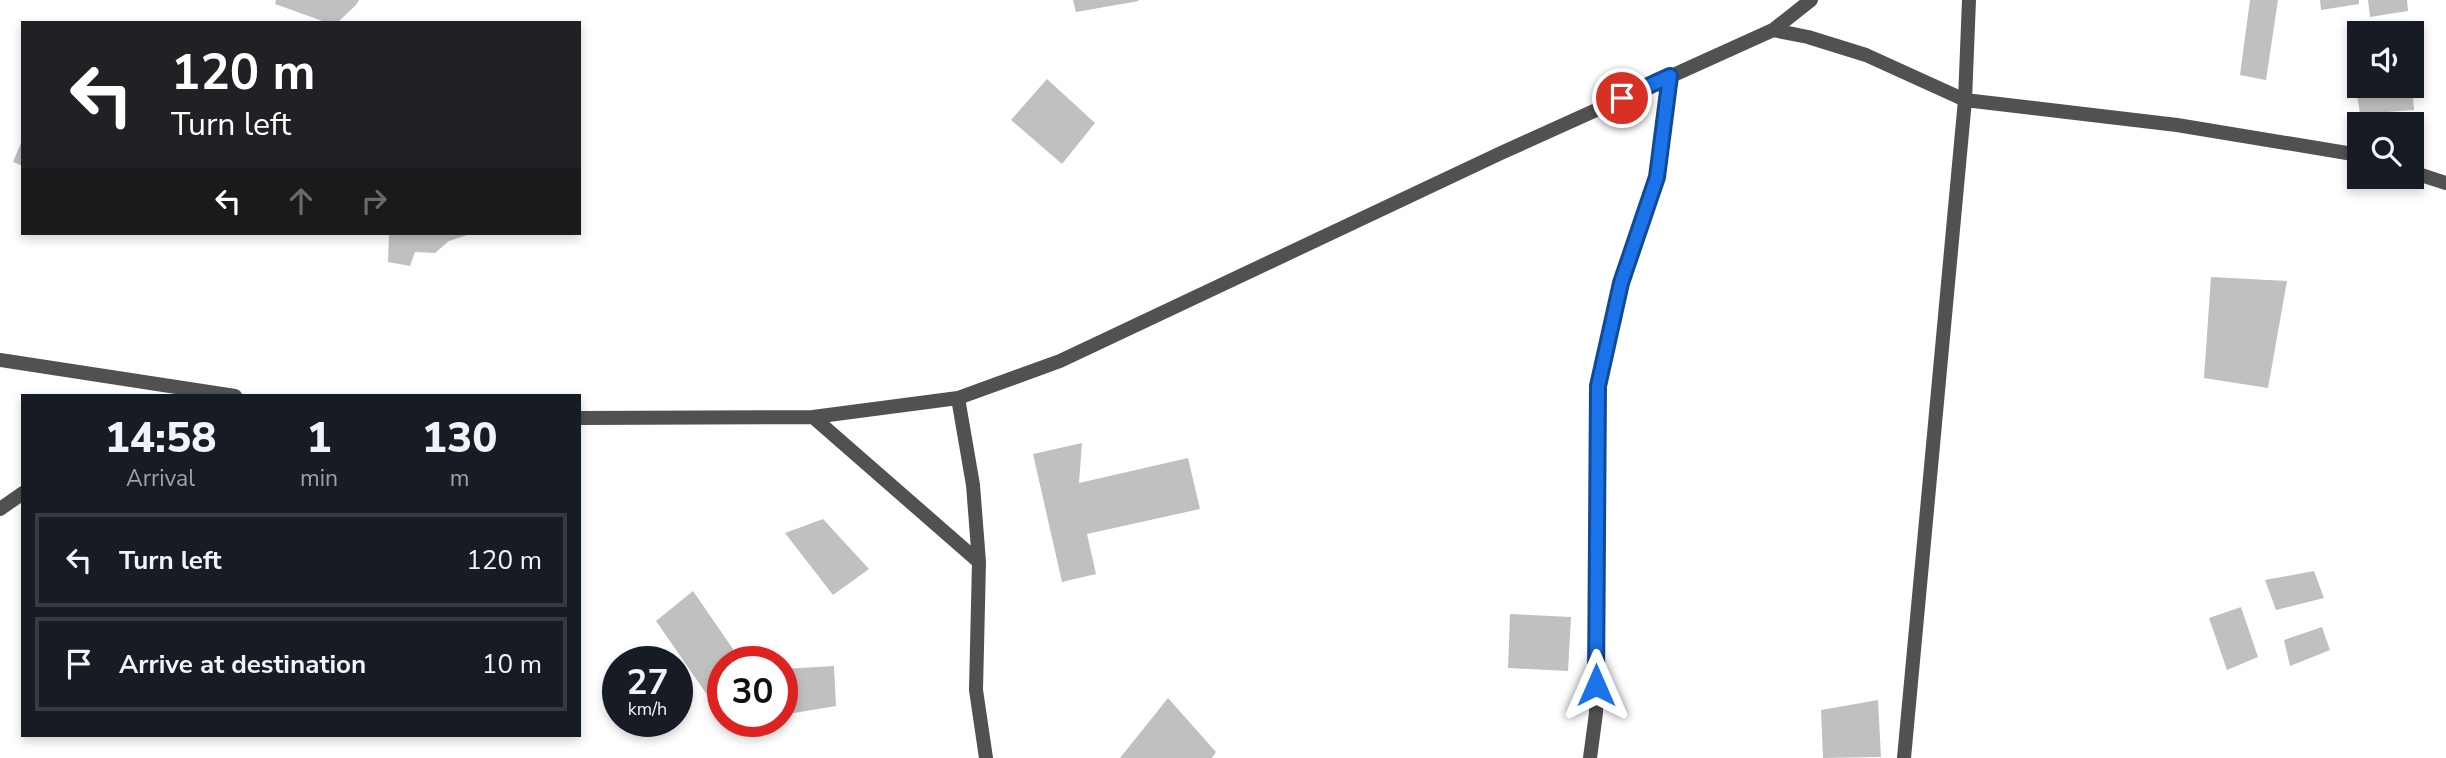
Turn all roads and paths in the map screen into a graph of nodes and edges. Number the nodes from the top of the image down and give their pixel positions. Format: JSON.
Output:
{"nodes":[{"id":1,"x":1811,"y":0,"type":"edge"},
{"id":2,"x":1969,"y":0,"type":"edge"},
{"id":3,"x":1773,"y":30,"type":"junction"},
{"id":4,"x":1670,"y":76,"type":"junction"},
{"id":5,"x":1965,"y":100,"type":"junction"},
{"id":6,"x":2347,"y":153,"type":"edge"},
{"id":7,"x":2424,"y":176,"type":"edge"},
{"id":8,"x":2446,"y":183,"type":"edge"},
{"id":9,"x":0,"y":360,"type":"edge"},
{"id":10,"x":225,"y":394,"type":"edge"},
{"id":11,"x":958,"y":398,"type":"junction"},
{"id":12,"x":813,"y":417,"type":"junction"},
{"id":13,"x":581,"y":418,"type":"edge"},
{"id":14,"x":21,"y":494,"type":"edge"},
{"id":15,"x":0,"y":509,"type":"edge"},
{"id":16,"x":979,"y":562,"type":"junction"},
{"id":17,"x":986,"y":758,"type":"edge"},
{"id":18,"x":1590,"y":758,"type":"edge"},
{"id":19,"x":1904,"y":758,"type":"edge"}],
"edges":[{"from":1,"to":3,"type":"street"},
{"from":2,"to":5,"type":"street"},
{"from":3,"to":4,"type":"street"},
{"from":3,"to":5,"type":"street"},
{"from":4,"to":11,"type":"street"},
{"from":4,"to":18,"type":"street"},
{"from":5,"to":6,"type":"street"},
{"from":5,"to":19,"type":"street"},
{"from":7,"to":8,"type":"street"},
{"from":9,"to":10,"type":"street"},
{"from":11,"to":12,"type":"street"},
{"from":11,"to":16,"type":"street"},
{"from":12,"to":13,"type":"street"},
{"from":12,"to":16,"type":"street"},
{"from":14,"to":15,"type":"street"},
{"from":16,"to":17,"type":"street"}]}
